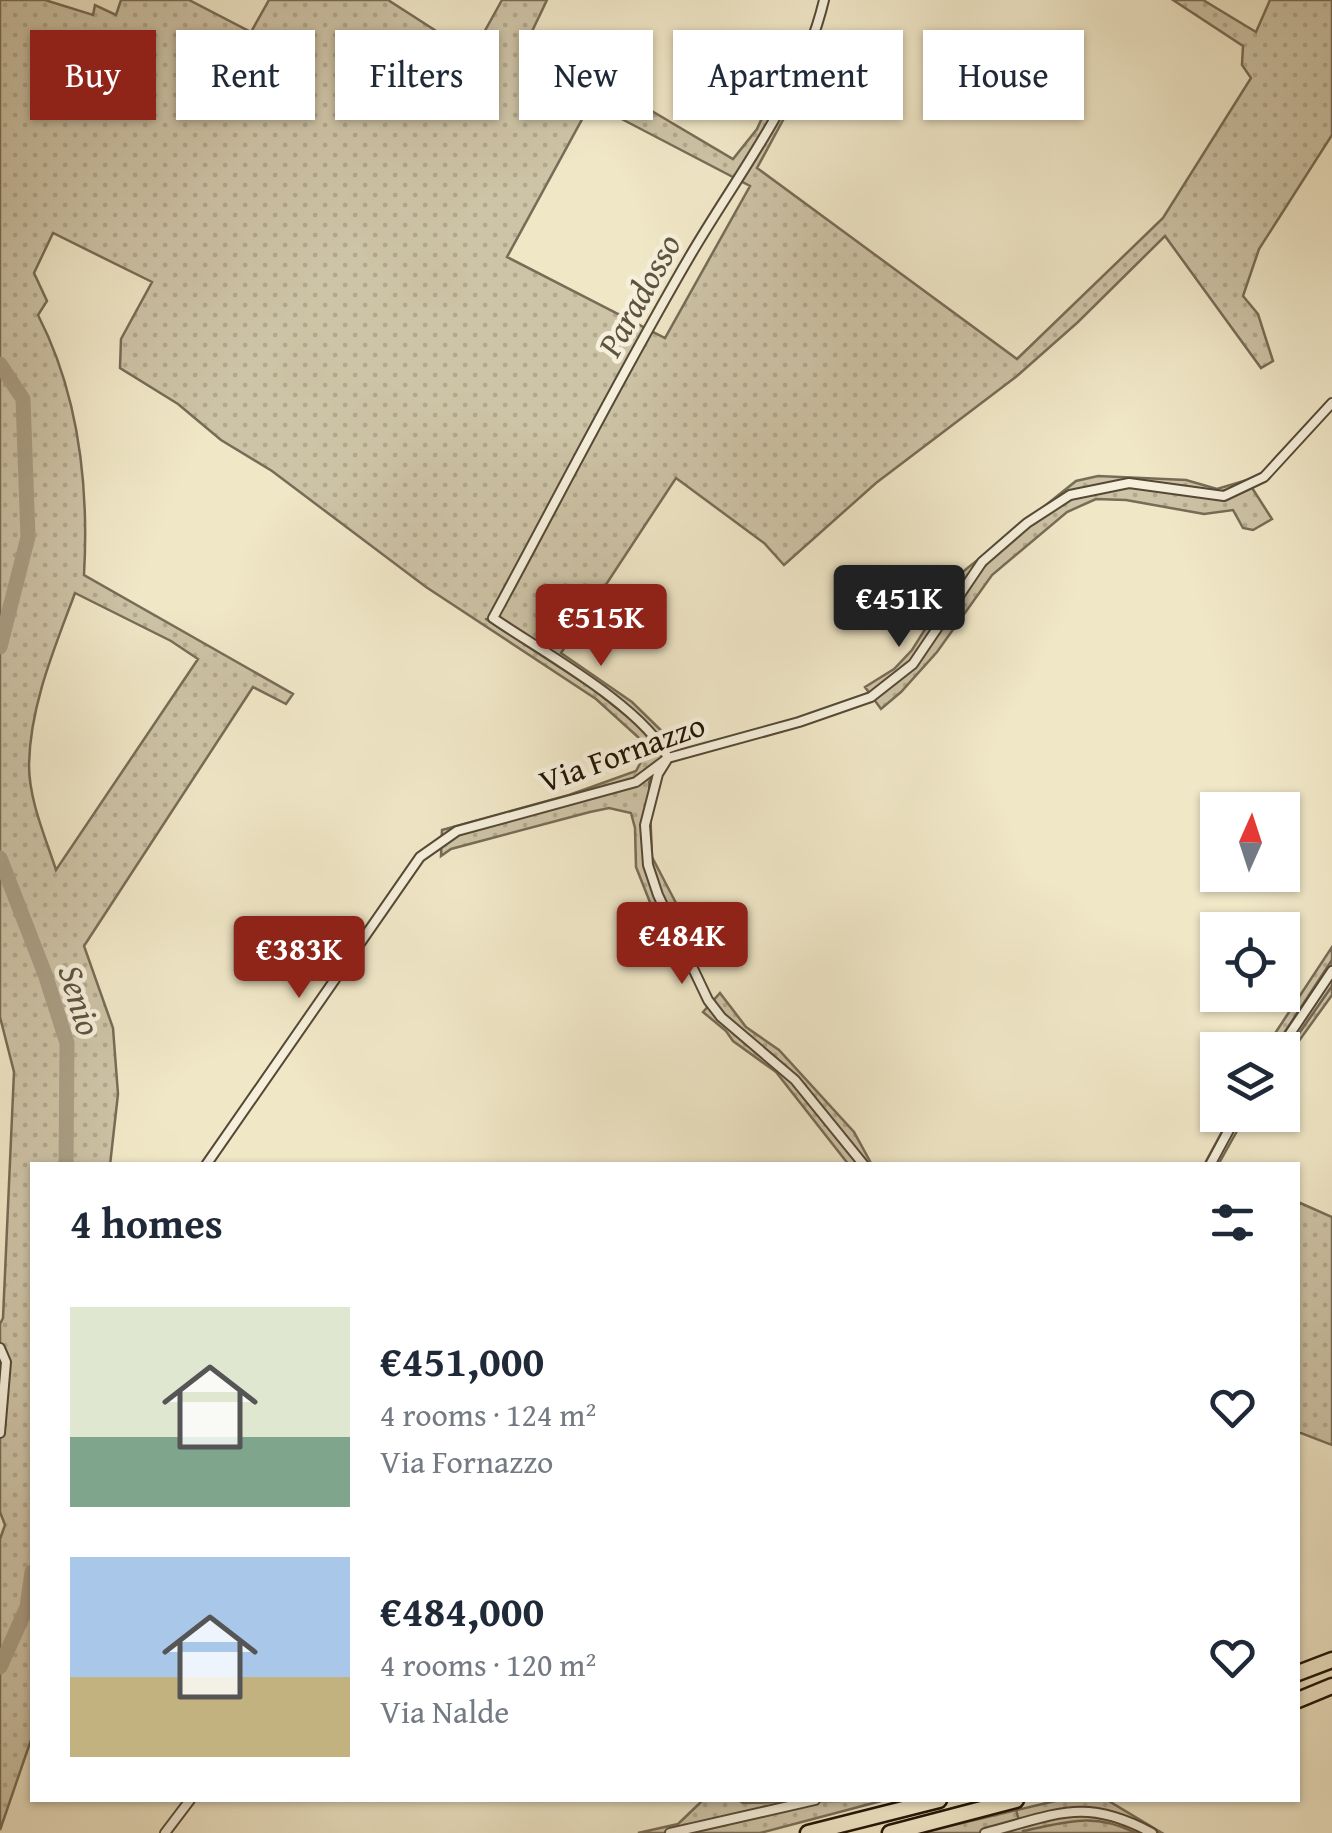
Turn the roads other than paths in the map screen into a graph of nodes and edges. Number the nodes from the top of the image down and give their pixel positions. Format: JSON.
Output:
{"nodes":[{"id":1,"x":824,"y":0,"type":"edge"},
{"id":2,"x":1332,"y":403,"type":"edge"},
{"id":3,"x":668,"y":758,"type":"junction"},
{"id":4,"x":1332,"y":971,"type":"edge"},
{"id":5,"x":1291,"y":1032,"type":"edge"},
{"id":6,"x":1228,"y":1132,"type":"edge"},
{"id":7,"x":208,"y":1162,"type":"edge"},
{"id":8,"x":862,"y":1162,"type":"edge"},
{"id":9,"x":1212,"y":1162,"type":"edge"},
{"id":10,"x":0,"y":1348,"type":"edge"},
{"id":11,"x":0,"y":1434,"type":"edge"},
{"id":12,"x":1332,"y":1660,"type":"edge"},
{"id":13,"x":1300,"y":1673,"type":"edge"},
{"id":14,"x":1332,"y":1686,"type":"edge"},
{"id":15,"x":1300,"y":1699,"type":"edge"},
{"id":16,"x":188,"y":1802,"type":"edge"},
{"id":17,"x":806,"y":1802,"type":"edge"},
{"id":18,"x":930,"y":1802,"type":"edge"},
{"id":19,"x":1008,"y":1802,"type":"edge"},
{"id":20,"x":165,"y":1833,"type":"edge"},
{"id":21,"x":670,"y":1833,"type":"edge"},
{"id":22,"x":808,"y":1833,"type":"edge"},
{"id":23,"x":890,"y":1833,"type":"edge"},
{"id":24,"x":985,"y":1833,"type":"edge"},
{"id":25,"x":1152,"y":1833,"type":"edge"}],
"edges":[{"from":1,"to":3,"type":"street"},
{"from":2,"to":3,"type":"street","name":"Via Fornazzo"},
{"from":3,"to":7,"type":"street","name":"Via Fornazzo"},
{"from":3,"to":8,"type":"street"},
{"from":4,"to":5,"type":"street"},
{"from":6,"to":9,"type":"street"},
{"from":10,"to":11,"type":"street"},
{"from":12,"to":13,"type":"highway"},
{"from":14,"to":15,"type":"highway"},
{"from":16,"to":20,"type":"street"},
{"from":17,"to":21,"type":"street"},
{"from":18,"to":22,"type":"highway"},
{"from":19,"to":23,"type":"highway"},
{"from":24,"to":25,"type":"street"}]}
